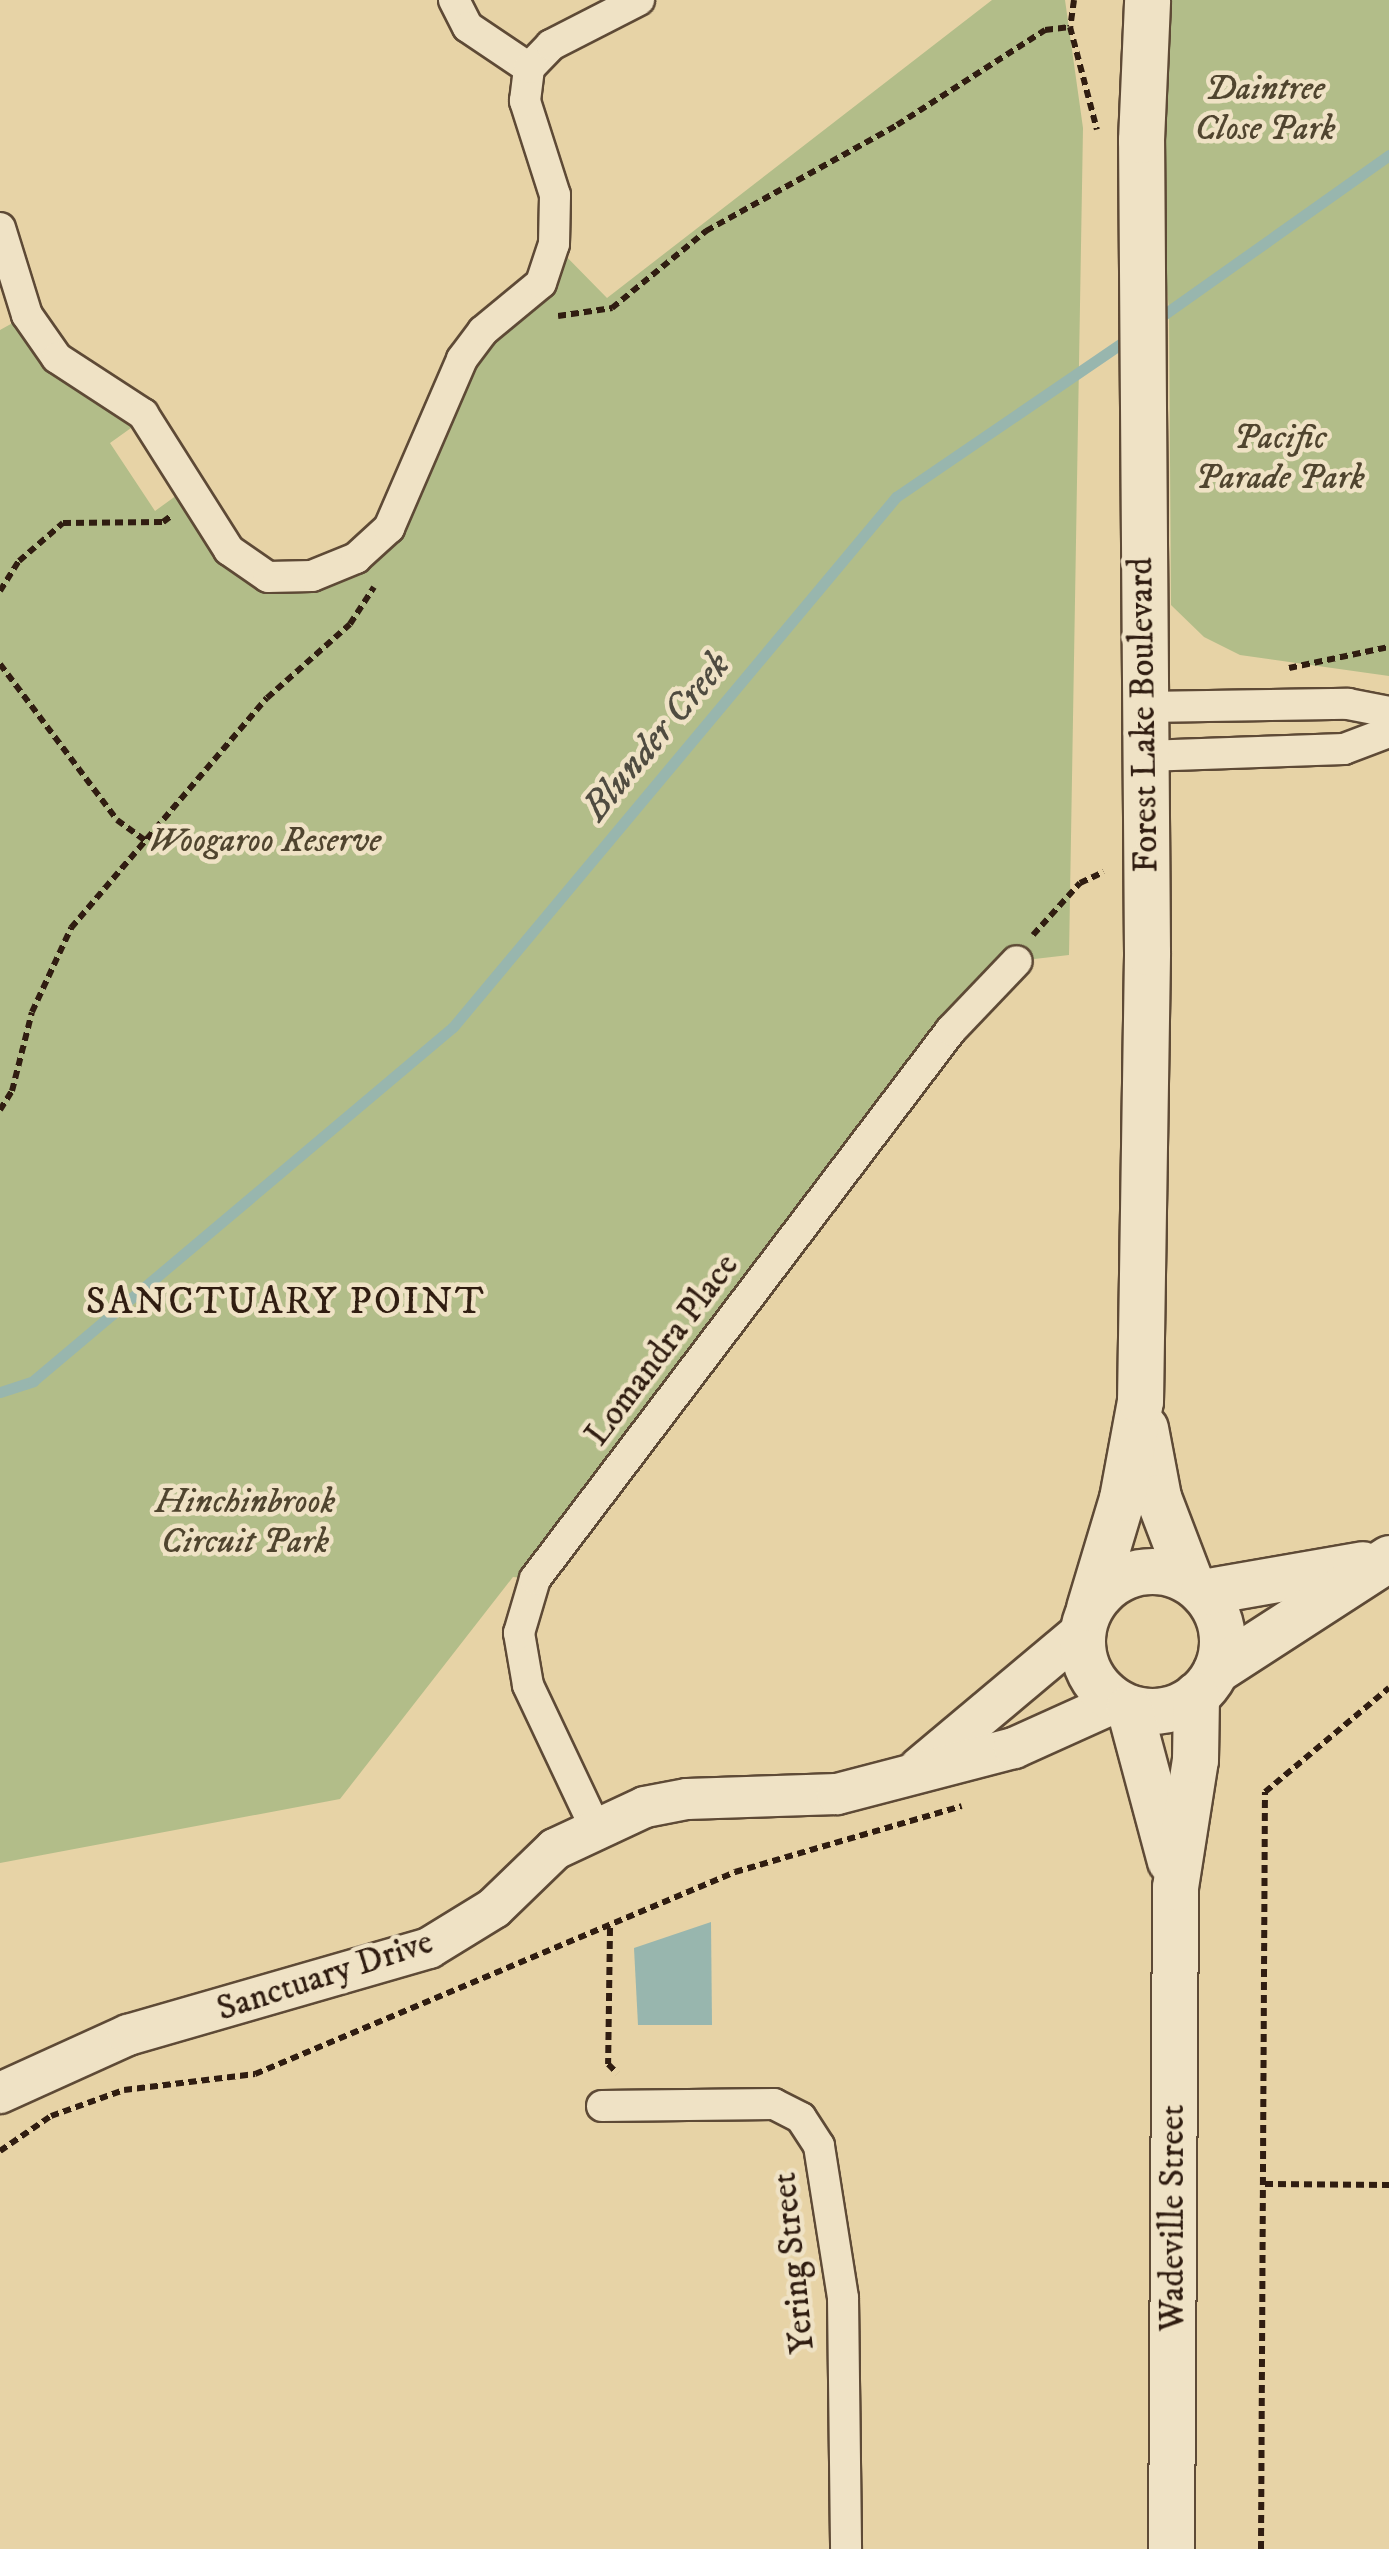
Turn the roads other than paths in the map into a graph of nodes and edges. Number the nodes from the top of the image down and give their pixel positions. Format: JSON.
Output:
{"nodes":[{"id":1,"x":454,"y":0,"type":"edge"},
{"id":2,"x":639,"y":0,"type":"edge"},
{"id":3,"x":1143,"y":10,"type":"edge"},
{"id":4,"x":529,"y":68,"type":"junction"},
{"id":5,"x":0,"y":228,"type":"edge"},
{"id":6,"x":27,"y":315,"type":"junction"},
{"id":7,"x":0,"y":330,"type":"edge"},
{"id":8,"x":1146,"y":707,"type":"junction"},
{"id":9,"x":1389,"y":712,"type":"edge"},
{"id":10,"x":1389,"y":732,"type":"edge"},
{"id":11,"x":1146,"y":756,"type":"junction"},
{"id":12,"x":1017,"y":960,"type":"road end"},
{"id":13,"x":1140,"y":1401,"type":"junction"},
{"id":14,"x":1388,"y":1559,"type":"edge"},
{"id":15,"x":1197,"y":1587,"type":"junction"},
{"id":16,"x":1086,"y":1620,"type":"junction"},
{"id":17,"x":1206,"y":1683,"type":"junction"},
{"id":18,"x":1122,"y":1705,"type":"junction"},
{"id":19,"x":920,"y":1768,"type":"junction"},
{"id":20,"x":595,"y":1827,"type":"junction"},
{"id":21,"x":1175,"y":1888,"type":"junction"},
{"id":22,"x":0,"y":2093,"type":"edge"},
{"id":23,"x":602,"y":2106,"type":"dead end"},
{"id":24,"x":846,"y":2549,"type":"edge"},
{"id":25,"x":1170,"y":2549,"type":"edge"}],
"edges":[{"from":1,"to":4,"type":"street"},
{"from":2,"to":4,"type":"street"},
{"from":3,"to":8,"type":"main road","name":"Forest Lake Boulevard"},
{"from":4,"to":6,"type":"street"},
{"from":5,"to":6,"type":"street"},
{"from":6,"to":7,"type":"street"},
{"from":8,"to":9,"type":"street"},
{"from":8,"to":11,"type":"main road","name":"Forest Lake Boulevard"},
{"from":10,"to":11,"type":"street"},
{"from":11,"to":13,"type":"main road","name":"Forest Lake Boulevard"},
{"from":12,"to":20,"type":"street","name":"Lomandra Place"},
{"from":13,"to":15,"type":"main road","name":"Forest Lake Boulevard"},
{"from":13,"to":16,"type":"main road","name":"Forest Lake Boulevard"},
{"from":14,"to":15,"type":"main road"},
{"from":14,"to":17,"type":"main road"},
{"from":15,"to":16,"type":"main road"},
{"from":15,"to":17,"type":"main road"},
{"from":16,"to":18,"type":"main road"},
{"from":16,"to":19,"type":"street","name":"Sanctuary Drive"},
{"from":17,"to":18,"type":"main road"},
{"from":17,"to":21,"type":"main road","name":"Wadeville Street"},
{"from":18,"to":19,"type":"street","name":"Sanctuary Drive"},
{"from":18,"to":21,"type":"main road","name":"Wadeville Street"},
{"from":19,"to":20,"type":"street","name":"Sanctuary Drive"},
{"from":20,"to":22,"type":"street","name":"Sanctuary Drive"},
{"from":21,"to":25,"type":"main road","name":"Wadeville Street"},
{"from":23,"to":24,"type":"street","name":"Yering Street"}]}
